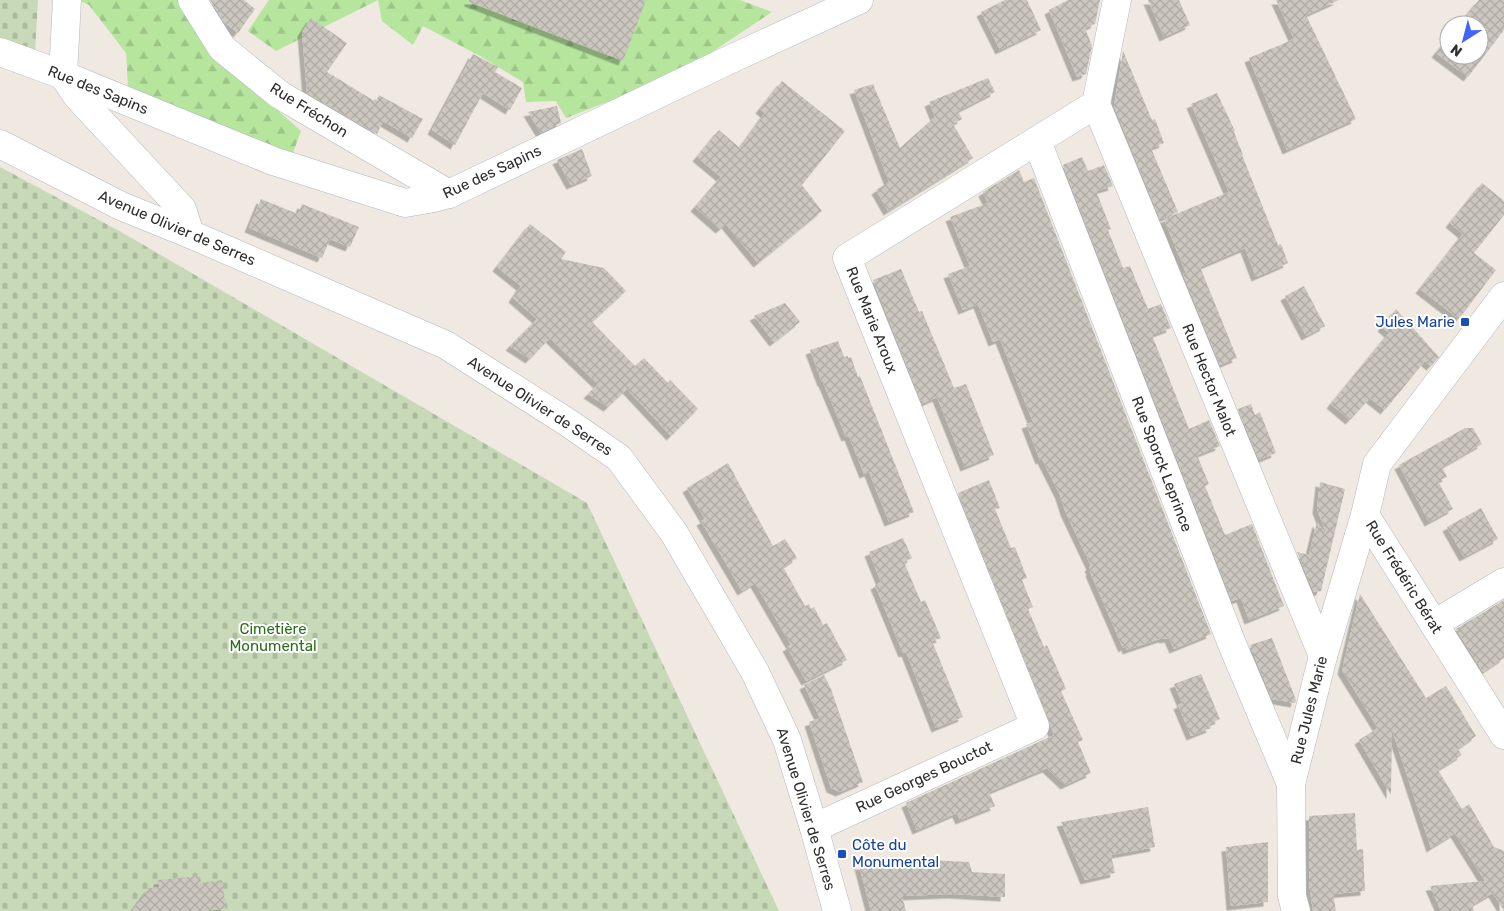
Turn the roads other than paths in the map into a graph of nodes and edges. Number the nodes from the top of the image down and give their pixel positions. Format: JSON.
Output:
{"nodes":[{"id":1,"x":67,"y":0,"type":"edge"},
{"id":2,"x":192,"y":0,"type":"edge"},
{"id":3,"x":859,"y":0,"type":"edge"},
{"id":4,"x":1117,"y":0,"type":"edge"},
{"id":5,"x":0,"y":52,"type":"edge"},
{"id":6,"x":63,"y":75,"type":"junction"},
{"id":7,"x":1096,"y":104,"type":"junction"},
{"id":8,"x":1037,"y":141,"type":"junction"},
{"id":9,"x":0,"y":144,"type":"edge"},
{"id":10,"x":449,"y":194,"type":"junction"},
{"id":11,"x":190,"y":234,"type":"junction"},
{"id":12,"x":1504,"y":296,"type":"edge"},
{"id":13,"x":1366,"y":515,"type":"junction"},
{"id":14,"x":1504,"y":582,"type":"edge"},
{"id":15,"x":1434,"y":624,"type":"junction"},
{"id":16,"x":1323,"y":656,"type":"junction"},
{"id":17,"x":1034,"y":726,"type":"joint"},
{"id":18,"x":1504,"y":735,"type":"edge"},
{"id":19,"x":1291,"y":784,"type":"junction"},
{"id":20,"x":814,"y":828,"type":"junction"},
{"id":21,"x":837,"y":911,"type":"edge"},
{"id":22,"x":1296,"y":911,"type":"edge"}],
"edges":[{"from":1,"to":6,"type":"street"},
{"from":2,"to":10,"type":"street","name":"Rue Fréchon"},
{"from":3,"to":10,"type":"street","name":"Rue des Sapins"},
{"from":4,"to":7,"type":"street"},
{"from":5,"to":6,"type":"street","name":"Rue des Sapins"},
{"from":6,"to":10,"type":"street","name":"Rue des Sapins"},
{"from":6,"to":11,"type":"street"},
{"from":7,"to":8,"type":"street","name":"Rue Marie Aroux"},
{"from":7,"to":16,"type":"street","name":"Rue Hector Malot"},
{"from":8,"to":17,"type":"street","name":"Rue Marie Aroux"},
{"from":8,"to":19,"type":"street","name":"Rue Sporck Leprince"},
{"from":9,"to":11,"type":"street","name":"Avenue Olivier de Serres"},
{"from":11,"to":20,"type":"street","name":"Avenue Olivier de Serres"},
{"from":12,"to":13,"type":"street","name":"Rue Frédéric Bérat"},
{"from":13,"to":15,"type":"street","name":"Rue Frédéric Bérat"},
{"from":13,"to":16,"type":"street","name":"Rue Jules Marie"},
{"from":14,"to":15,"type":"street"},
{"from":15,"to":18,"type":"street","name":"Rue Frédéric Bérat"},
{"from":16,"to":19,"type":"street","name":"Rue Jules Marie"},
{"from":17,"to":20,"type":"street","name":"Rue Georges Bouctot"},
{"from":19,"to":22,"type":"street","name":"Rue Jules Marie"},
{"from":20,"to":21,"type":"street","name":"Avenue Olivier de Serres"}]}
